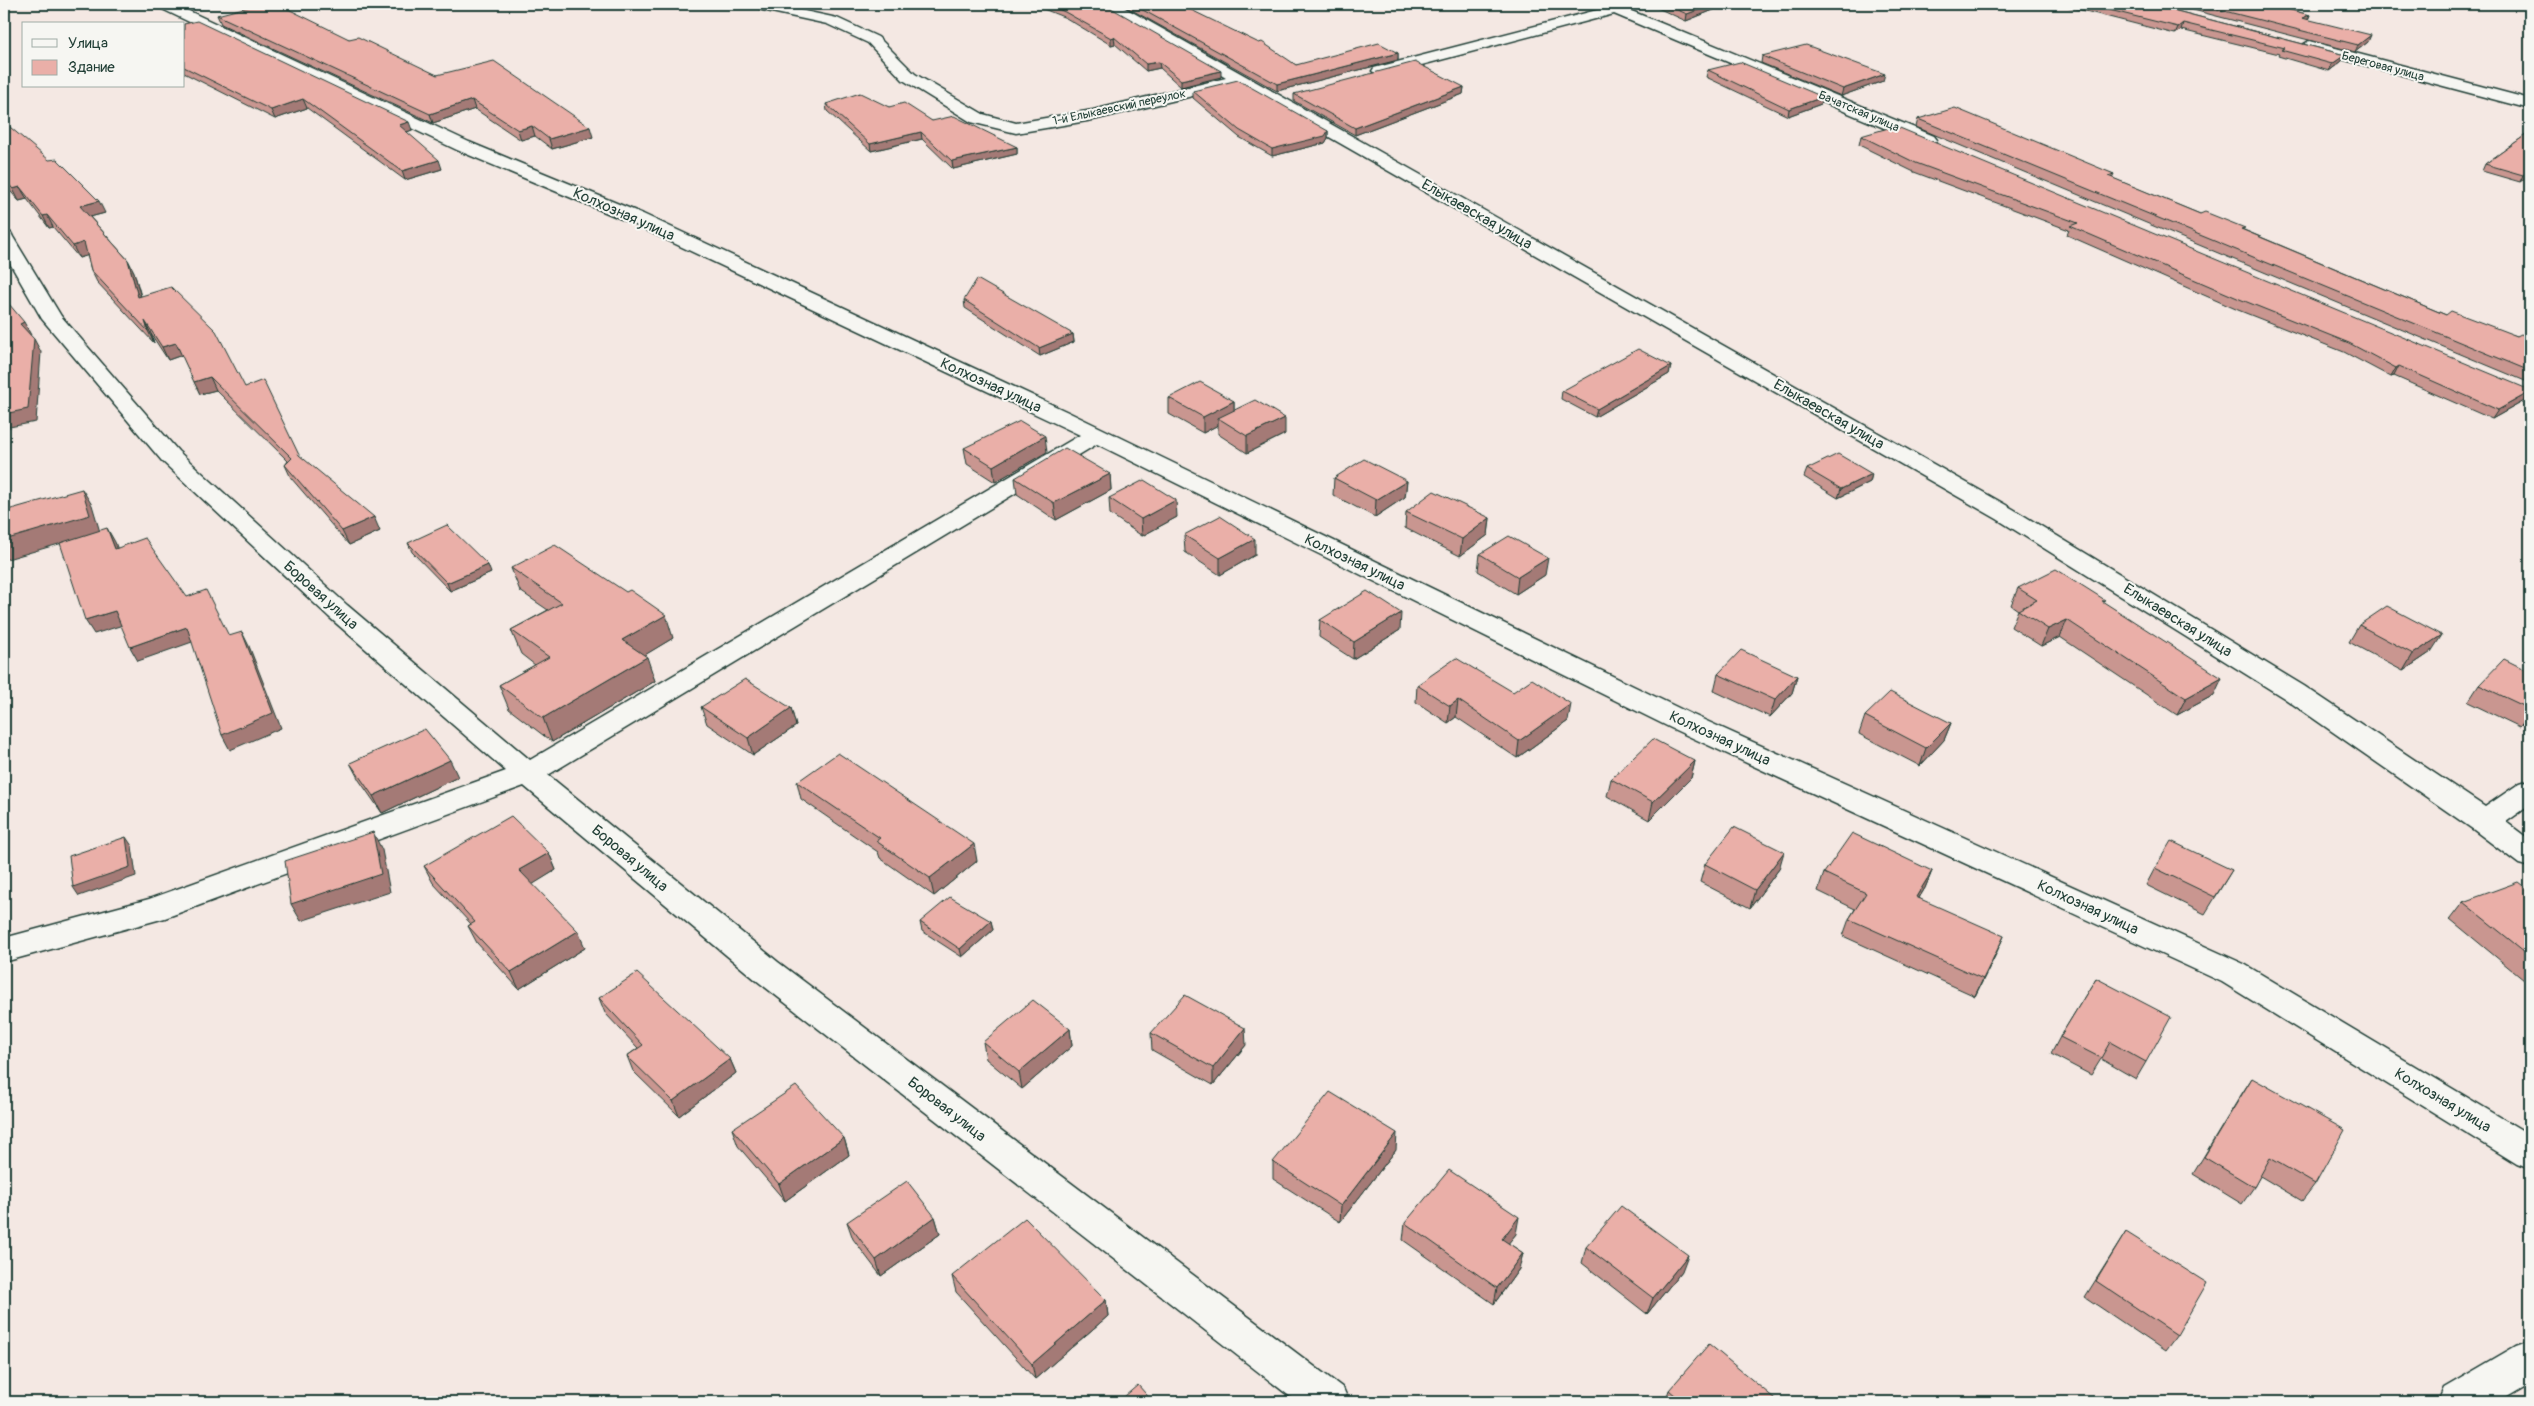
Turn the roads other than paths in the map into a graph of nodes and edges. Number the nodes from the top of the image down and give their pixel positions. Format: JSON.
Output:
{"nodes":[{"id":1,"x":163,"y":4,"type":"edge"},
{"id":2,"x":760,"y":4,"type":"edge"},
{"id":3,"x":1108,"y":4,"type":"edge"},
{"id":4,"x":1638,"y":4,"type":"edge"},
{"id":5,"x":1609,"y":6,"type":"edge"},
{"id":6,"x":2290,"y":41,"type":"edge"},
{"id":7,"x":1369,"y":74,"type":"edge"},
{"id":8,"x":1242,"y":79,"type":"junction"},
{"id":9,"x":2530,"y":104,"type":"edge"},
{"id":10,"x":1945,"y":147,"type":"edge"},
{"id":11,"x":4,"y":237,"type":"edge"},
{"id":12,"x":1096,"y":435,"type":"junction"},
{"id":13,"x":528,"y":774,"type":"junction"},
{"id":14,"x":2530,"y":790,"type":"edge"},
{"id":15,"x":2485,"y":822,"type":"junction"},
{"id":16,"x":2530,"y":856,"type":"edge"},
{"id":17,"x":4,"y":950,"type":"edge"},
{"id":18,"x":2530,"y":1154,"type":"edge"},
{"id":19,"x":2530,"y":1360,"type":"edge"},
{"id":20,"x":1329,"y":1402,"type":"edge"},
{"id":21,"x":2458,"y":1402,"type":"edge"}],
"edges":[{"from":1,"to":12,"type":"street","name":"Колхозная улица"},
{"from":2,"to":8,"type":"street","name":"1-й Елыкаевский переулок"},
{"from":3,"to":8,"type":"street","name":"Елыкаевская улица"},
{"from":4,"to":5,"type":"street"},
{"from":5,"to":7,"type":"street"},
{"from":5,"to":10,"type":"street","name":"Бачатская улица"},
{"from":6,"to":9,"type":"street","name":"Береговая улица"},
{"from":8,"to":15,"type":"street","name":"Елыкаевская улица"},
{"from":11,"to":13,"type":"street","name":"Боровая улица"},
{"from":12,"to":13,"type":"street"},
{"from":12,"to":18,"type":"street","name":"Колхозная улица"},
{"from":13,"to":17,"type":"street"},
{"from":13,"to":20,"type":"street","name":"Боровая улица"},
{"from":14,"to":15,"type":"street"},
{"from":15,"to":16,"type":"street","name":"Елыкаевская улица"},
{"from":19,"to":21,"type":"street"}]}
